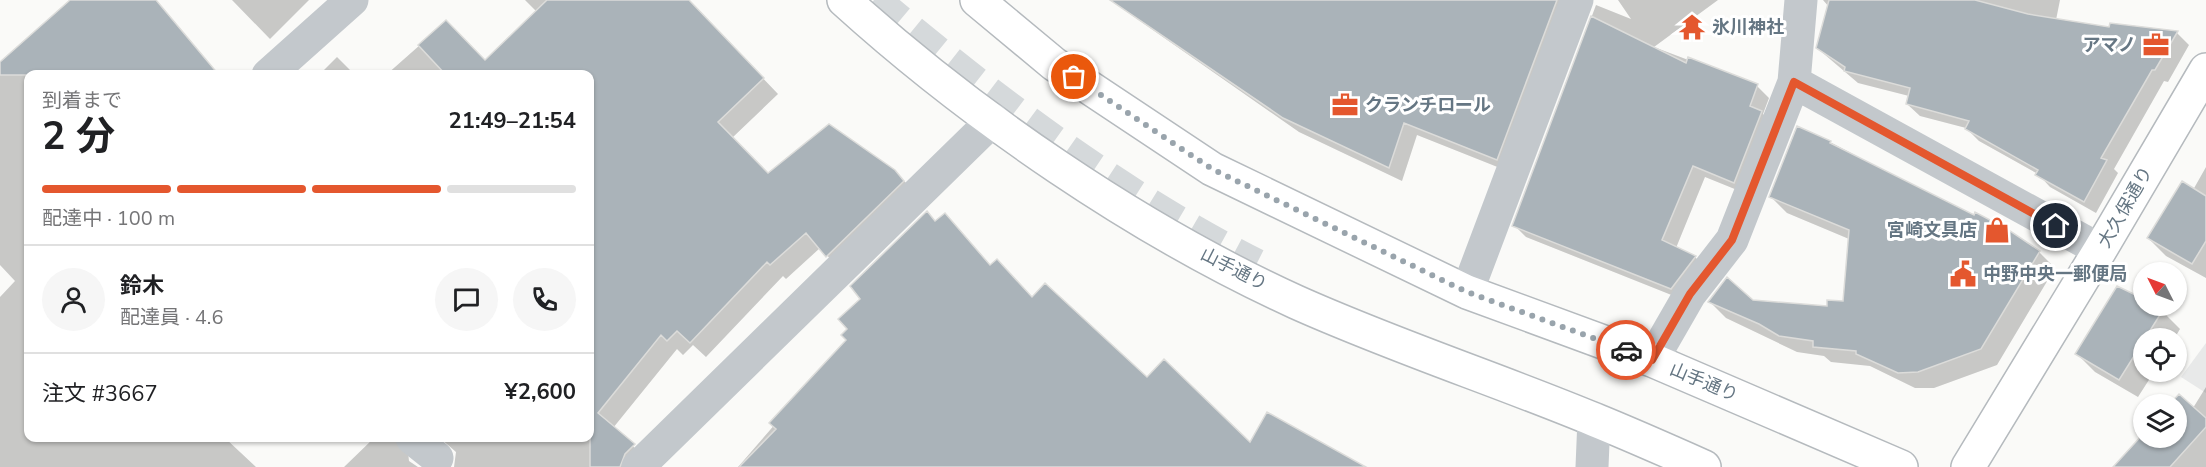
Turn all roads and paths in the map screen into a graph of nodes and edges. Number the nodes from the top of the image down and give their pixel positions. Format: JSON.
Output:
{"nodes":[{"id":1,"x":352,"y":0,"type":"edge"},
{"id":2,"x":844,"y":0,"type":"edge"},
{"id":3,"x":977,"y":0,"type":"edge"},
{"id":4,"x":1577,"y":0,"type":"edge"},
{"id":5,"x":1795,"y":1,"type":"edge"},
{"id":6,"x":274,"y":70,"type":"edge"},
{"id":7,"x":2206,"y":70,"type":"edge"},
{"id":8,"x":1794,"y":82,"type":"junction"},
{"id":9,"x":993,"y":120,"type":"junction"},
{"id":10,"x":2100,"y":250,"type":"junction"},
{"id":11,"x":1467,"y":292,"type":"junction"},
{"id":12,"x":1652,"y":360,"type":"junction"},
{"id":13,"x":1594,"y":419,"type":"junction"},
{"id":14,"x":417,"y":442,"type":"edge"},
{"id":15,"x":437,"y":458,"type":"dead end"},
{"id":16,"x":639,"y":467,"type":"edge"},
{"id":17,"x":1592,"y":467,"type":"edge"},
{"id":18,"x":1704,"y":467,"type":"edge"},
{"id":19,"x":1901,"y":467,"type":"edge"},
{"id":20,"x":1968,"y":467,"type":"edge"}],
"edges":[{"from":1,"to":6,"type":"street"},
{"from":2,"to":9,"type":"main road","name":"山手通り"},
{"from":3,"to":11,"type":"main road","name":"山手通り"},
{"from":4,"to":11,"type":"street"},
{"from":5,"to":8,"type":"street"},
{"from":7,"to":10,"type":"main road","name":"大久保通り"},
{"from":8,"to":10,"type":"street"},
{"from":8,"to":12,"type":"street"},
{"from":9,"to":13,"type":"main road","name":"山手通り"},
{"from":9,"to":16,"type":"street"},
{"from":10,"to":20,"type":"main road","name":"大久保通り"},
{"from":11,"to":12,"type":"main road","name":"山手通り"},
{"from":12,"to":19,"type":"main road","name":"山手通り"},
{"from":13,"to":17,"type":"street"},
{"from":13,"to":18,"type":"main road","name":"山手通り"},
{"from":14,"to":15,"type":"street"}]}
